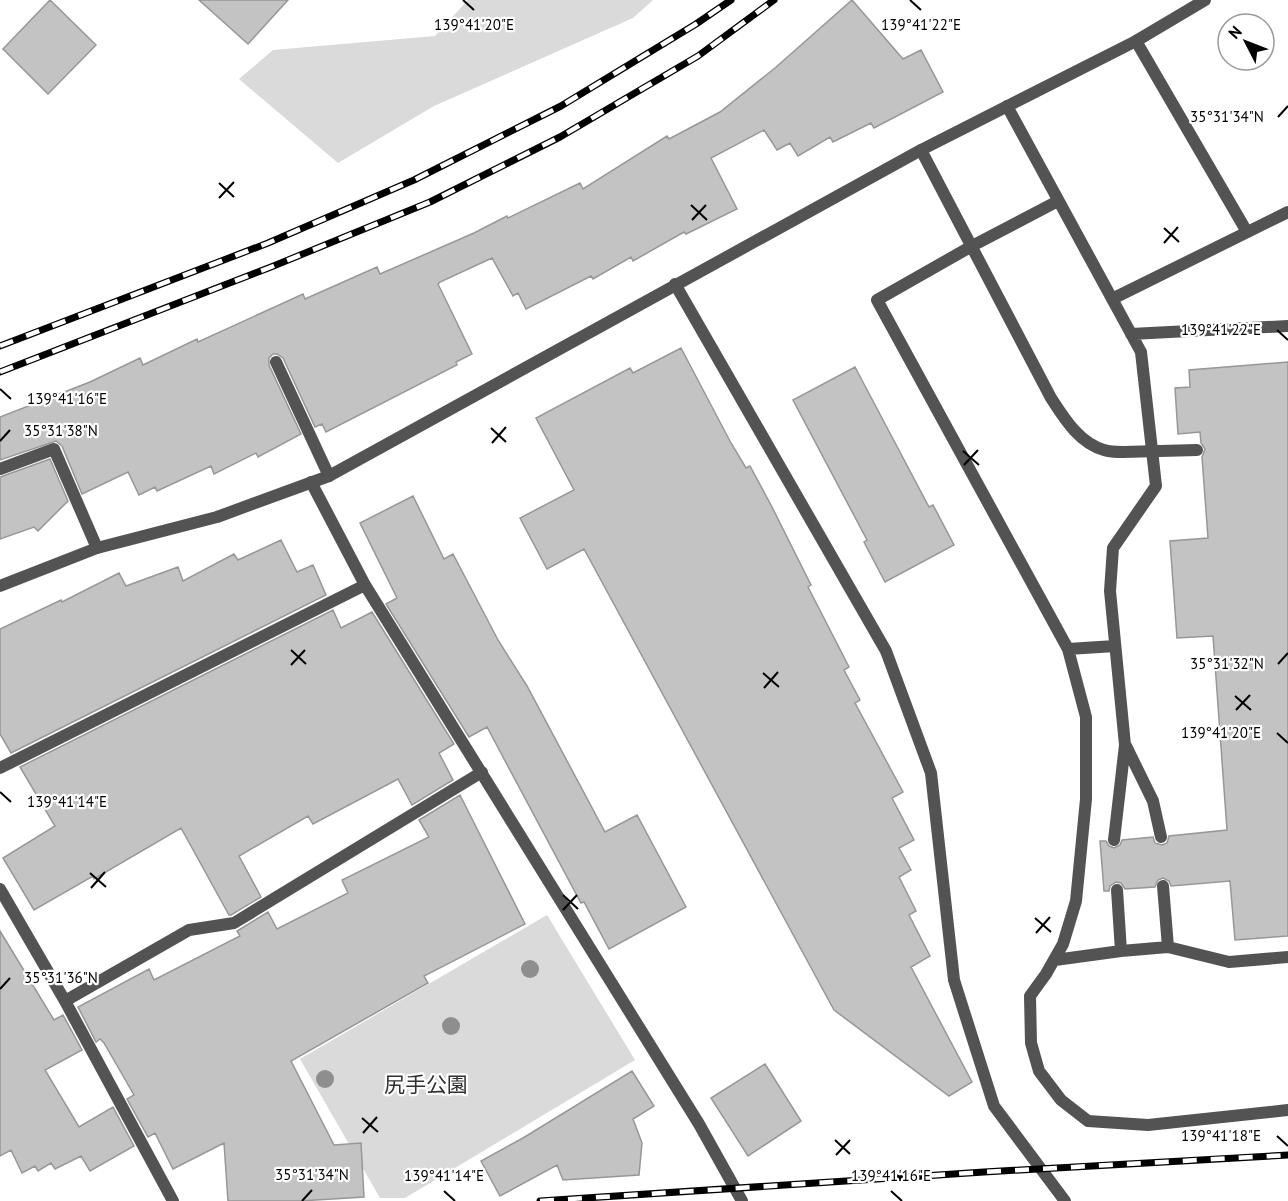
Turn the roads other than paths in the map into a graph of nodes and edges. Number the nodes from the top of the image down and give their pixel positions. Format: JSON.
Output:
{"nodes":[{"id":1,"x":1205,"y":0,"type":"edge"},
{"id":2,"x":1136,"y":41,"type":"junction"},
{"id":3,"x":1007,"y":106,"type":"junction"},
{"id":4,"x":921,"y":150,"type":"junction"},
{"id":5,"x":1058,"y":201,"type":"junction"},
{"id":6,"x":1288,"y":212,"type":"edge"},
{"id":7,"x":1247,"y":232,"type":"junction"},
{"id":8,"x":972,"y":246,"type":"junction"},
{"id":9,"x":675,"y":284,"type":"junction"},
{"id":10,"x":1112,"y":299,"type":"junction"},
{"id":11,"x":1288,"y":326,"type":"edge"},
{"id":12,"x":1131,"y":334,"type":"junction"},
{"id":13,"x":276,"y":362,"type":"dead end"},
{"id":14,"x":1197,"y":450,"type":"dead end"},
{"id":15,"x":0,"y":469,"type":"edge"},
{"id":16,"x":329,"y":476,"type":"junction"},
{"id":17,"x":310,"y":482,"type":"junction"},
{"id":18,"x":97,"y":548,"type":"junction"},
{"id":19,"x":365,"y":585,"type":"junction"},
{"id":20,"x":0,"y":586,"type":"edge"},
{"id":21,"x":1115,"y":646,"type":"junction"},
{"id":22,"x":1068,"y":649,"type":"junction"},
{"id":23,"x":1125,"y":745,"type":"junction"},
{"id":24,"x":0,"y":768,"type":"edge"},
{"id":25,"x":482,"y":772,"type":"junction"},
{"id":26,"x":1161,"y":837,"type":"dead end"},
{"id":27,"x":1114,"y":840,"type":"dead end"},
{"id":28,"x":1163,"y":886,"type":"dead end"},
{"id":29,"x":0,"y":889,"type":"edge"},
{"id":30,"x":1117,"y":890,"type":"dead end"},
{"id":31,"x":1168,"y":947,"type":"junction"},
{"id":32,"x":1121,"y":951,"type":"junction"},
{"id":33,"x":1288,"y":957,"type":"edge"},
{"id":34,"x":1055,"y":960,"type":"junction"},
{"id":35,"x":64,"y":1001,"type":"junction"},
{"id":36,"x":1288,"y":1110,"type":"edge"},
{"id":37,"x":173,"y":1201,"type":"edge"},
{"id":38,"x":742,"y":1201,"type":"edge"},
{"id":39,"x":1065,"y":1201,"type":"edge"}],
"edges":[{"from":1,"to":2,"type":"street"},
{"from":2,"to":3,"type":"street"},
{"from":2,"to":7,"type":"street"},
{"from":3,"to":4,"type":"street"},
{"from":3,"to":5,"type":"street"},
{"from":4,"to":8,"type":"street"},
{"from":4,"to":9,"type":"street"},
{"from":5,"to":8,"type":"street"},
{"from":5,"to":10,"type":"street"},
{"from":6,"to":7,"type":"street"},
{"from":7,"to":10,"type":"street"},
{"from":8,"to":14,"type":"street","bridge":true},
{"from":8,"to":22,"type":"street"},
{"from":9,"to":16,"type":"street"},
{"from":9,"to":39,"type":"street"},
{"from":10,"to":12,"type":"street"},
{"from":11,"to":12,"type":"street"},
{"from":12,"to":21,"type":"street"},
{"from":13,"to":16,"type":"street"},
{"from":15,"to":18,"type":"street"},
{"from":16,"to":17,"type":"street"},
{"from":17,"to":18,"type":"street"},
{"from":17,"to":19,"type":"street"},
{"from":18,"to":20,"type":"street"},
{"from":19,"to":24,"type":"street"},
{"from":19,"to":25,"type":"street"},
{"from":21,"to":22,"type":"street"},
{"from":21,"to":23,"type":"street"},
{"from":22,"to":34,"type":"street"},
{"from":23,"to":26,"type":"street"},
{"from":23,"to":27,"type":"street"},
{"from":25,"to":35,"type":"street"},
{"from":25,"to":38,"type":"street"},
{"from":28,"to":31,"type":"street"},
{"from":29,"to":35,"type":"street"},
{"from":30,"to":32,"type":"street"},
{"from":31,"to":32,"type":"street"},
{"from":31,"to":33,"type":"street"},
{"from":32,"to":34,"type":"street"},
{"from":34,"to":36,"type":"street"},
{"from":35,"to":37,"type":"street"}]}
